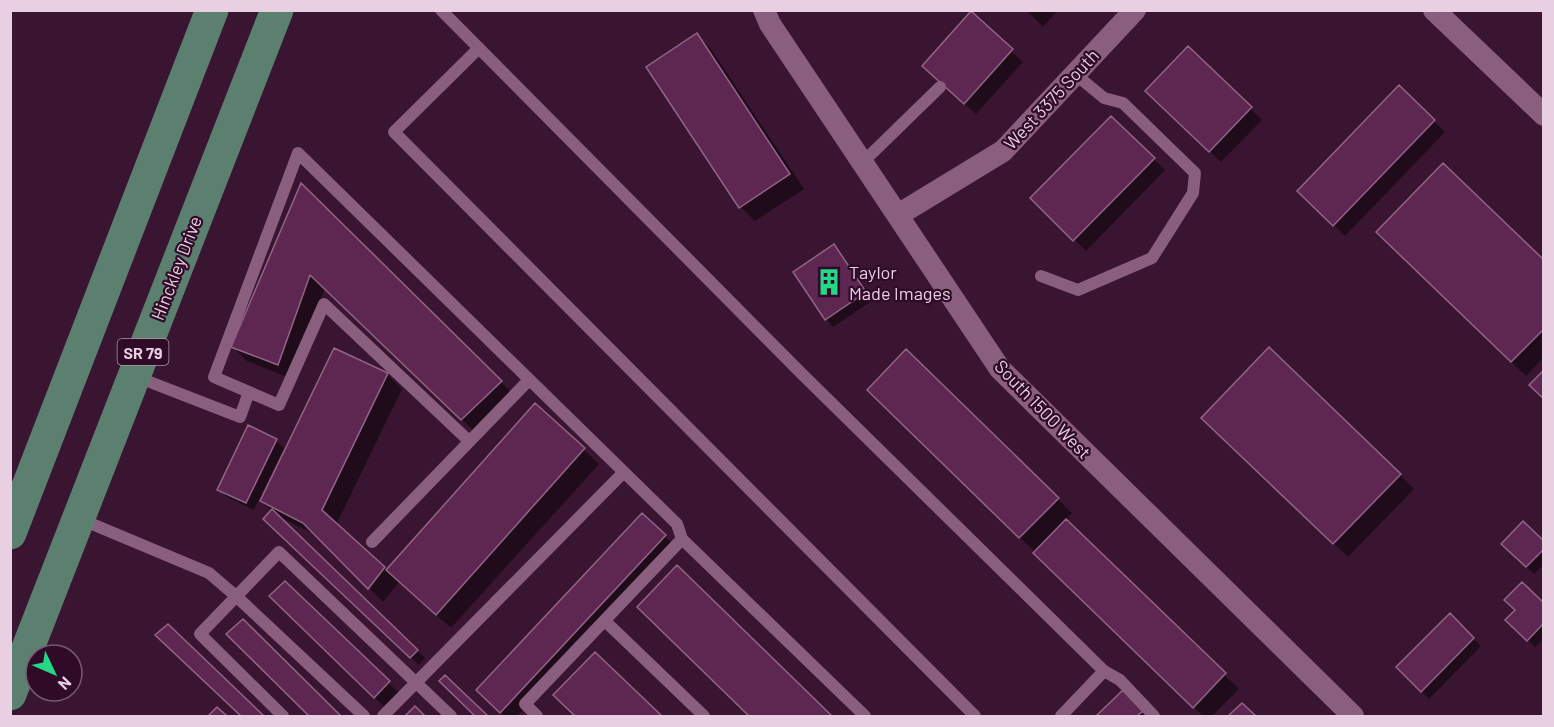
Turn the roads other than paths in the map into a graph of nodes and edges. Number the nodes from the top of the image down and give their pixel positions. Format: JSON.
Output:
{"nodes":[{"id":1,"x":212,"y":10,"type":"edge"},
{"id":2,"x":277,"y":10,"type":"edge"},
{"id":3,"x":441,"y":10,"type":"edge"},
{"id":4,"x":1135,"y":10,"type":"edge"},
{"id":5,"x":1434,"y":10,"type":"edge"},
{"id":6,"x":767,"y":17,"type":"edge"},
{"id":7,"x":479,"y":48,"type":"junction"},
{"id":8,"x":1075,"y":74,"type":"junction"},
{"id":9,"x":940,"y":87,"type":"dead end"},
{"id":10,"x":1544,"y":115,"type":"edge"},
{"id":11,"x":862,"y":163,"type":"junction"},
{"id":12,"x":898,"y":215,"type":"junction"},
{"id":13,"x":1041,"y":276,"type":"dead end"},
{"id":14,"x":134,"y":376,"type":"junction"},
{"id":15,"x":529,"y":380,"type":"junction"},
{"id":16,"x":249,"y":392,"type":"junction"},
{"id":17,"x":469,"y":441,"type":"junction"},
{"id":18,"x":623,"y":473,"type":"junction"},
{"id":19,"x":79,"y":519,"type":"junction"},
{"id":20,"x":10,"y":533,"type":"edge"},
{"id":21,"x":682,"y":539,"type":"junction"},
{"id":22,"x":372,"y":542,"type":"dead end"},
{"id":23,"x":237,"y":597,"type":"junction"},
{"id":24,"x":605,"y":621,"type":"junction"},
{"id":25,"x":1104,"y":671,"type":"junction"},
{"id":26,"x":415,"y":682,"type":"junction"},
{"id":27,"x":10,"y":694,"type":"edge"},
{"id":28,"x":283,"y":717,"type":"edge"},
{"id":29,"x":364,"y":717,"type":"edge"},
{"id":30,"x":383,"y":717,"type":"edge"},
{"id":31,"x":451,"y":717,"type":"edge"},
{"id":32,"x":537,"y":717,"type":"edge"},
{"id":33,"x":704,"y":717,"type":"edge"},
{"id":34,"x":865,"y":717,"type":"edge"},
{"id":35,"x":975,"y":717,"type":"edge"},
{"id":36,"x":1061,"y":717,"type":"edge"},
{"id":37,"x":1154,"y":717,"type":"edge"},
{"id":38,"x":1353,"y":717,"type":"edge"}],
"edges":[{"from":1,"to":20,"type":"main road"},
{"from":2,"to":14,"type":"main road","name":"Hinckley Drive","number":"SR 79"},
{"from":3,"to":7,"type":"lane"},
{"from":4,"to":8,"type":"street","name":"West 3375 South"},
{"from":5,"to":10,"type":"street"},
{"from":6,"to":11,"type":"street","name":"South 1500 West"},
{"from":7,"to":25,"type":"lane"},
{"from":7,"to":35,"type":"lane"},
{"from":8,"to":12,"type":"street","name":"West 3375 South"},
{"from":8,"to":13,"type":"lane"},
{"from":9,"to":11,"type":"lane"},
{"from":11,"to":12,"type":"street","name":"South 1500 West"},
{"from":12,"to":38,"type":"street","name":"South 1500 West"},
{"from":14,"to":16,"type":"lane"},
{"from":14,"to":19,"type":"main road","name":"Hinckley Drive","number":"SR 79"},
{"from":15,"to":16,"type":"lane"},
{"from":15,"to":17,"type":"lane"},
{"from":15,"to":18,"type":"lane"},
{"from":16,"to":17,"type":"lane"},
{"from":17,"to":22,"type":"lane"},
{"from":18,"to":21,"type":"lane"},
{"from":18,"to":26,"type":"lane"},
{"from":19,"to":23,"type":"lane"},
{"from":19,"to":27,"type":"main road","name":"Hinckley Drive","number":"SR 79"},
{"from":21,"to":24,"type":"lane"},
{"from":21,"to":34,"type":"lane"},
{"from":23,"to":26,"type":"lane"},
{"from":23,"to":28,"type":"lane"},
{"from":23,"to":29,"type":"lane"},
{"from":24,"to":32,"type":"lane"},
{"from":24,"to":33,"type":"lane"},
{"from":25,"to":36,"type":"lane"},
{"from":25,"to":37,"type":"lane"},
{"from":26,"to":30,"type":"lane"},
{"from":26,"to":31,"type":"lane"}]}
